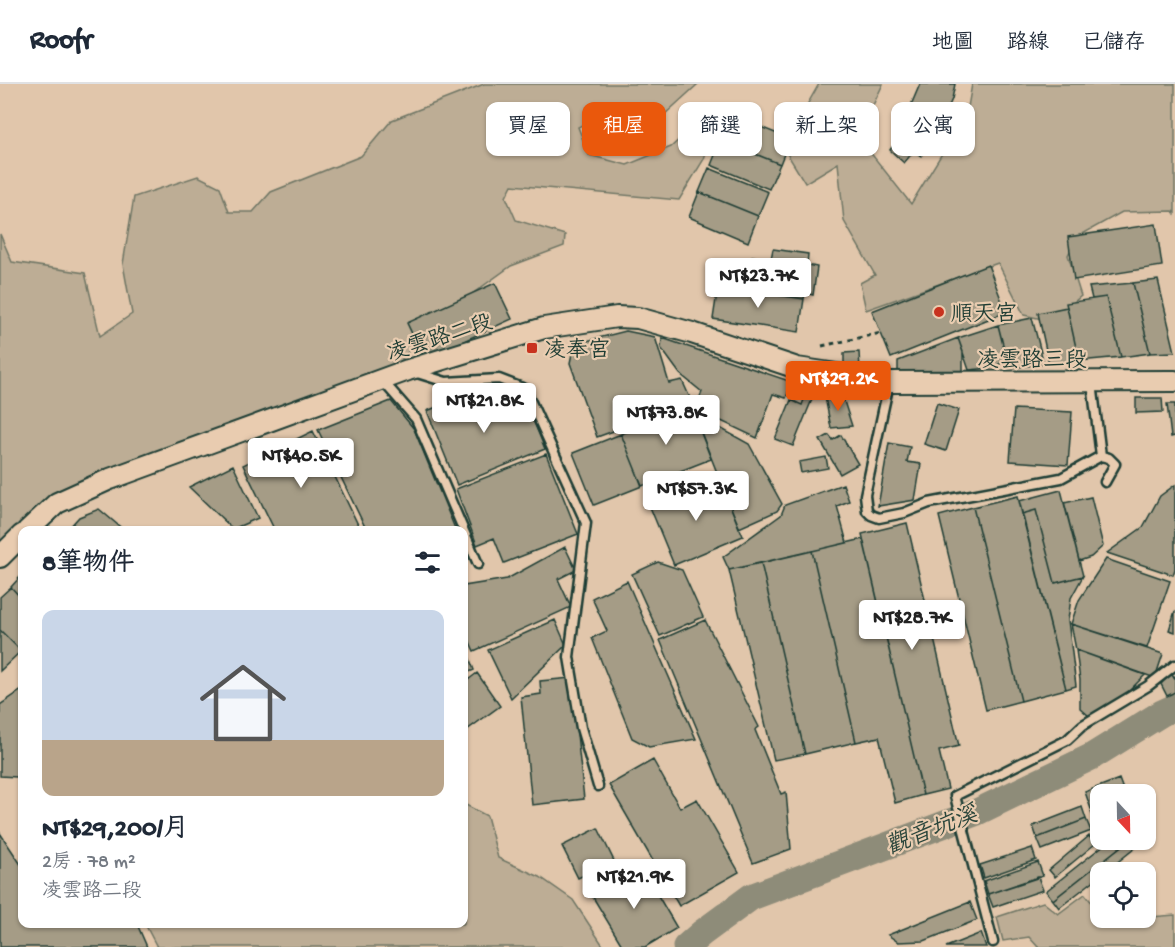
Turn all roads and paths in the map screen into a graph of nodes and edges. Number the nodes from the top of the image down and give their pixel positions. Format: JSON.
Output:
{"nodes":[{"id":1,"x":881,"y":333,"type":"dead end"},
{"id":2,"x":822,"y":346,"type":"dead end"},
{"id":3,"x":408,"y":370,"type":"junction"},
{"id":4,"x":382,"y":380,"type":"junction"},
{"id":5,"x":1175,"y":381,"type":"edge"},
{"id":6,"x":889,"y":382,"type":"junction"},
{"id":7,"x":1092,"y":383,"type":"junction"},
{"id":8,"x":1101,"y":456,"type":"junction"},
{"id":9,"x":1105,"y":482,"type":"dead end"},
{"id":10,"x":32,"y":526,"type":"edge"},
{"id":11,"x":462,"y":526,"type":"edge"},
{"id":12,"x":18,"y":539,"type":"edge"},
{"id":13,"x":468,"y":540,"type":"edge"},
{"id":14,"x":0,"y":557,"type":"edge"},
{"id":15,"x":478,"y":564,"type":"dead end"},
{"id":16,"x":1175,"y":665,"type":"edge"},
{"id":17,"x":598,"y":786,"type":"dead end"},
{"id":18,"x":993,"y":942,"type":"dead end"}],
"edges":[{"from":1,"to":2,"type":"path"},
{"from":3,"to":4,"type":"street","name":"凌雲路二段"},
{"from":3,"to":6,"type":"street","name":"凌雲路二段"},
{"from":3,"to":17,"type":"lane"},
{"from":4,"to":10,"type":"street","name":"凌雲路二段"},
{"from":4,"to":11,"type":"lane"},
{"from":5,"to":7,"type":"street","name":"凌雲路三段"},
{"from":6,"to":7,"type":"street","name":"凌雲路三段"},
{"from":6,"to":8,"type":"lane"},
{"from":7,"to":8,"type":"lane"},
{"from":8,"to":9,"type":"lane"},
{"from":12,"to":14,"type":"street"},
{"from":13,"to":15,"type":"lane"},
{"from":16,"to":18,"type":"lane"}]}
